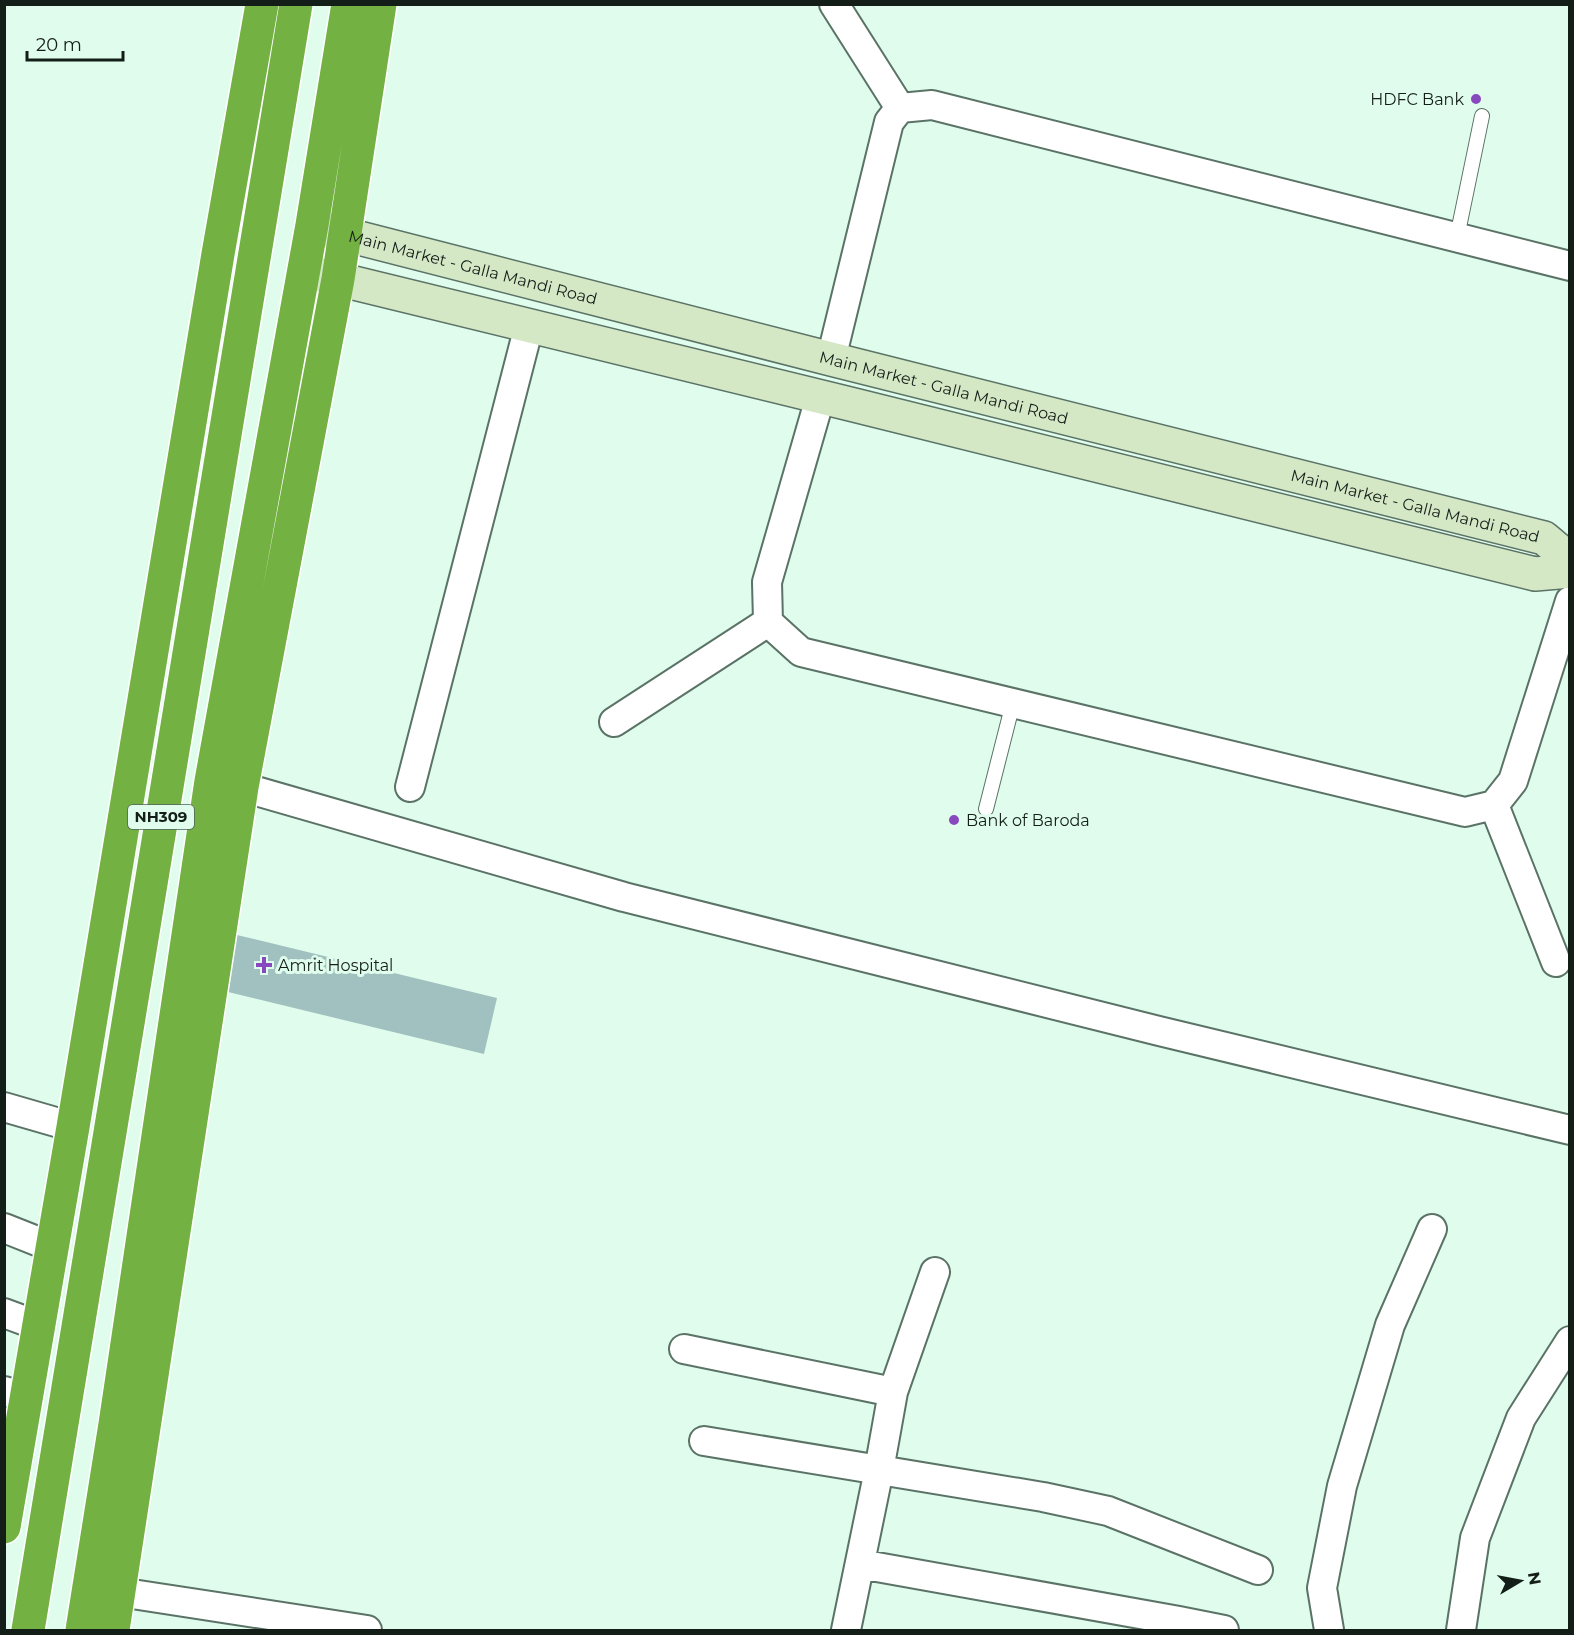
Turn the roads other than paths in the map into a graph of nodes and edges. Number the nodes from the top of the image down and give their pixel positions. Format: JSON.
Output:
{"nodes":[{"id":1,"x":262,"y":4,"type":"edge"},
{"id":2,"x":296,"y":4,"type":"edge"},
{"id":3,"x":348,"y":4,"type":"edge"},
{"id":4,"x":380,"y":4,"type":"edge"},
{"id":5,"x":834,"y":4,"type":"edge"},
{"id":6,"x":900,"y":108,"type":"junction"},
{"id":7,"x":1482,"y":116,"type":"dead end"},
{"id":8,"x":312,"y":225,"type":"junction"},
{"id":9,"x":346,"y":234,"type":"junction"},
{"id":10,"x":1457,"y":237,"type":"junction"},
{"id":11,"x":218,"y":254,"type":"junction"},
{"id":12,"x":255,"y":261,"type":"junction"},
{"id":13,"x":1569,"y":266,"type":"edge"},
{"id":14,"x":303,"y":270,"type":"junction"},
{"id":15,"x":338,"y":279,"type":"junction"},
{"id":16,"x":530,"y":326,"type":"junction"},
{"id":17,"x":242,"y":339,"type":"junction"},
{"id":18,"x":290,"y":348,"type":"junction"},
{"id":19,"x":831,"y":359,"type":"junction"},
{"id":20,"x":820,"y":398,"type":"junction"},
{"id":21,"x":1569,"y":560,"type":"edge"},
{"id":22,"x":1569,"y":570,"type":"edge"},
{"id":23,"x":1569,"y":601,"type":"edge"},
{"id":24,"x":768,"y":622,"type":"junction"},
{"id":25,"x":1013,"y":703,"type":"junction"},
{"id":26,"x":614,"y":722,"type":"dead end"},
{"id":27,"x":227,"y":784,"type":"junction"},
{"id":28,"x":410,"y":787,"type":"dead end"},
{"id":29,"x":1494,"y":805,"type":"junction"},
{"id":30,"x":986,"y":809,"type":"dead end"},
{"id":31,"x":1556,"y":962,"type":"dead end"},
{"id":32,"x":4,"y":1107,"type":"edge"},
{"id":33,"x":73,"y":1127,"type":"junction"},
{"id":34,"x":1569,"y":1130,"type":"edge"},
{"id":35,"x":109,"y":1134,"type":"junction"},
{"id":36,"x":4,"y":1228,"type":"edge"},
{"id":37,"x":1432,"y":1229,"type":"dead end"},
{"id":38,"x":52,"y":1247,"type":"junction"},
{"id":39,"x":934,"y":1272,"type":"dead end"},
{"id":40,"x":4,"y":1313,"type":"edge"},
{"id":41,"x":39,"y":1326,"type":"junction"},
{"id":42,"x":1569,"y":1341,"type":"edge"},
{"id":43,"x":684,"y":1349,"type":"dead end"},
{"id":44,"x":893,"y":1392,"type":"junction"},
{"id":45,"x":15,"y":1394,"type":"edge"},
{"id":46,"x":704,"y":1441,"type":"dead end"},
{"id":47,"x":879,"y":1470,"type":"junction"},
{"id":48,"x":5,"y":1518,"type":"edge"},
{"id":49,"x":860,"y":1564,"type":"junction"},
{"id":50,"x":1258,"y":1570,"type":"dead end"},
{"id":51,"x":104,"y":1589,"type":"junction"},
{"id":52,"x":28,"y":1630,"type":"edge"},
{"id":53,"x":82,"y":1630,"type":"edge"},
{"id":54,"x":113,"y":1630,"type":"edge"},
{"id":55,"x":367,"y":1630,"type":"edge"},
{"id":56,"x":846,"y":1630,"type":"edge"},
{"id":57,"x":1224,"y":1630,"type":"edge"},
{"id":58,"x":1329,"y":1630,"type":"edge"},
{"id":59,"x":1461,"y":1630,"type":"edge"}],
"edges":[{"from":1,"to":11,"type":"highway"},
{"from":2,"to":12,"type":"highway","number":"NH309"},
{"from":3,"to":8,"type":"highway","number":"NH309"},
{"from":4,"to":9,"type":"highway"},
{"from":5,"to":6,"type":"street"},
{"from":6,"to":10,"type":"street"},
{"from":6,"to":19,"type":"street"},
{"from":7,"to":10,"type":"lane"},
{"from":8,"to":9,"type":"street","name":"Main Market - Galla Mandi Road"},
{"from":8,"to":14,"type":"highway","number":"NH309"},
{"from":9,"to":15,"type":"highway"},
{"from":9,"to":19,"type":"street","name":"Main Market - Galla Mandi Road"},
{"from":10,"to":13,"type":"street"},
{"from":11,"to":12,"type":"highway"},
{"from":11,"to":33,"type":"highway"},
{"from":12,"to":14,"type":"highway"},
{"from":12,"to":17,"type":"highway","number":"NH309"},
{"from":14,"to":15,"type":"street"},
{"from":14,"to":18,"type":"highway","number":"NH309"},
{"from":15,"to":16,"type":"street"},
{"from":15,"to":27,"type":"highway"},
{"from":16,"to":20,"type":"street"},
{"from":16,"to":28,"type":"street"},
{"from":17,"to":18,"type":"highway"},
{"from":17,"to":35,"type":"highway","number":"NH309"},
{"from":18,"to":27,"type":"highway","number":"NH309"},
{"from":19,"to":20,"type":"street"},
{"from":19,"to":21,"type":"street","name":"Main Market - Galla Mandi Road"},
{"from":20,"to":22,"type":"street"},
{"from":20,"to":24,"type":"street"},
{"from":23,"to":29,"type":"street"},
{"from":24,"to":25,"type":"street"},
{"from":24,"to":26,"type":"street"},
{"from":25,"to":29,"type":"street"},
{"from":25,"to":30,"type":"lane"},
{"from":27,"to":34,"type":"street"},
{"from":27,"to":51,"type":"highway","number":"NH309"},
{"from":29,"to":31,"type":"street"},
{"from":32,"to":33,"type":"street"},
{"from":33,"to":35,"type":"highway"},
{"from":33,"to":38,"type":"highway"},
{"from":35,"to":52,"type":"highway","number":"NH309"},
{"from":36,"to":38,"type":"street"},
{"from":37,"to":58,"type":"street"},
{"from":38,"to":41,"type":"highway"},
{"from":39,"to":44,"type":"street"},
{"from":40,"to":41,"type":"street"},
{"from":41,"to":45,"type":"highway"},
{"from":42,"to":59,"type":"street"},
{"from":43,"to":44,"type":"street"},
{"from":44,"to":47,"type":"street"},
{"from":45,"to":48,"type":"highway"},
{"from":46,"to":47,"type":"street"},
{"from":47,"to":49,"type":"street"},
{"from":47,"to":50,"type":"street"},
{"from":49,"to":56,"type":"street"},
{"from":49,"to":57,"type":"street"},
{"from":51,"to":53,"type":"highway","number":"NH309"},
{"from":51,"to":54,"type":"highway"},
{"from":51,"to":55,"type":"street"}]}
